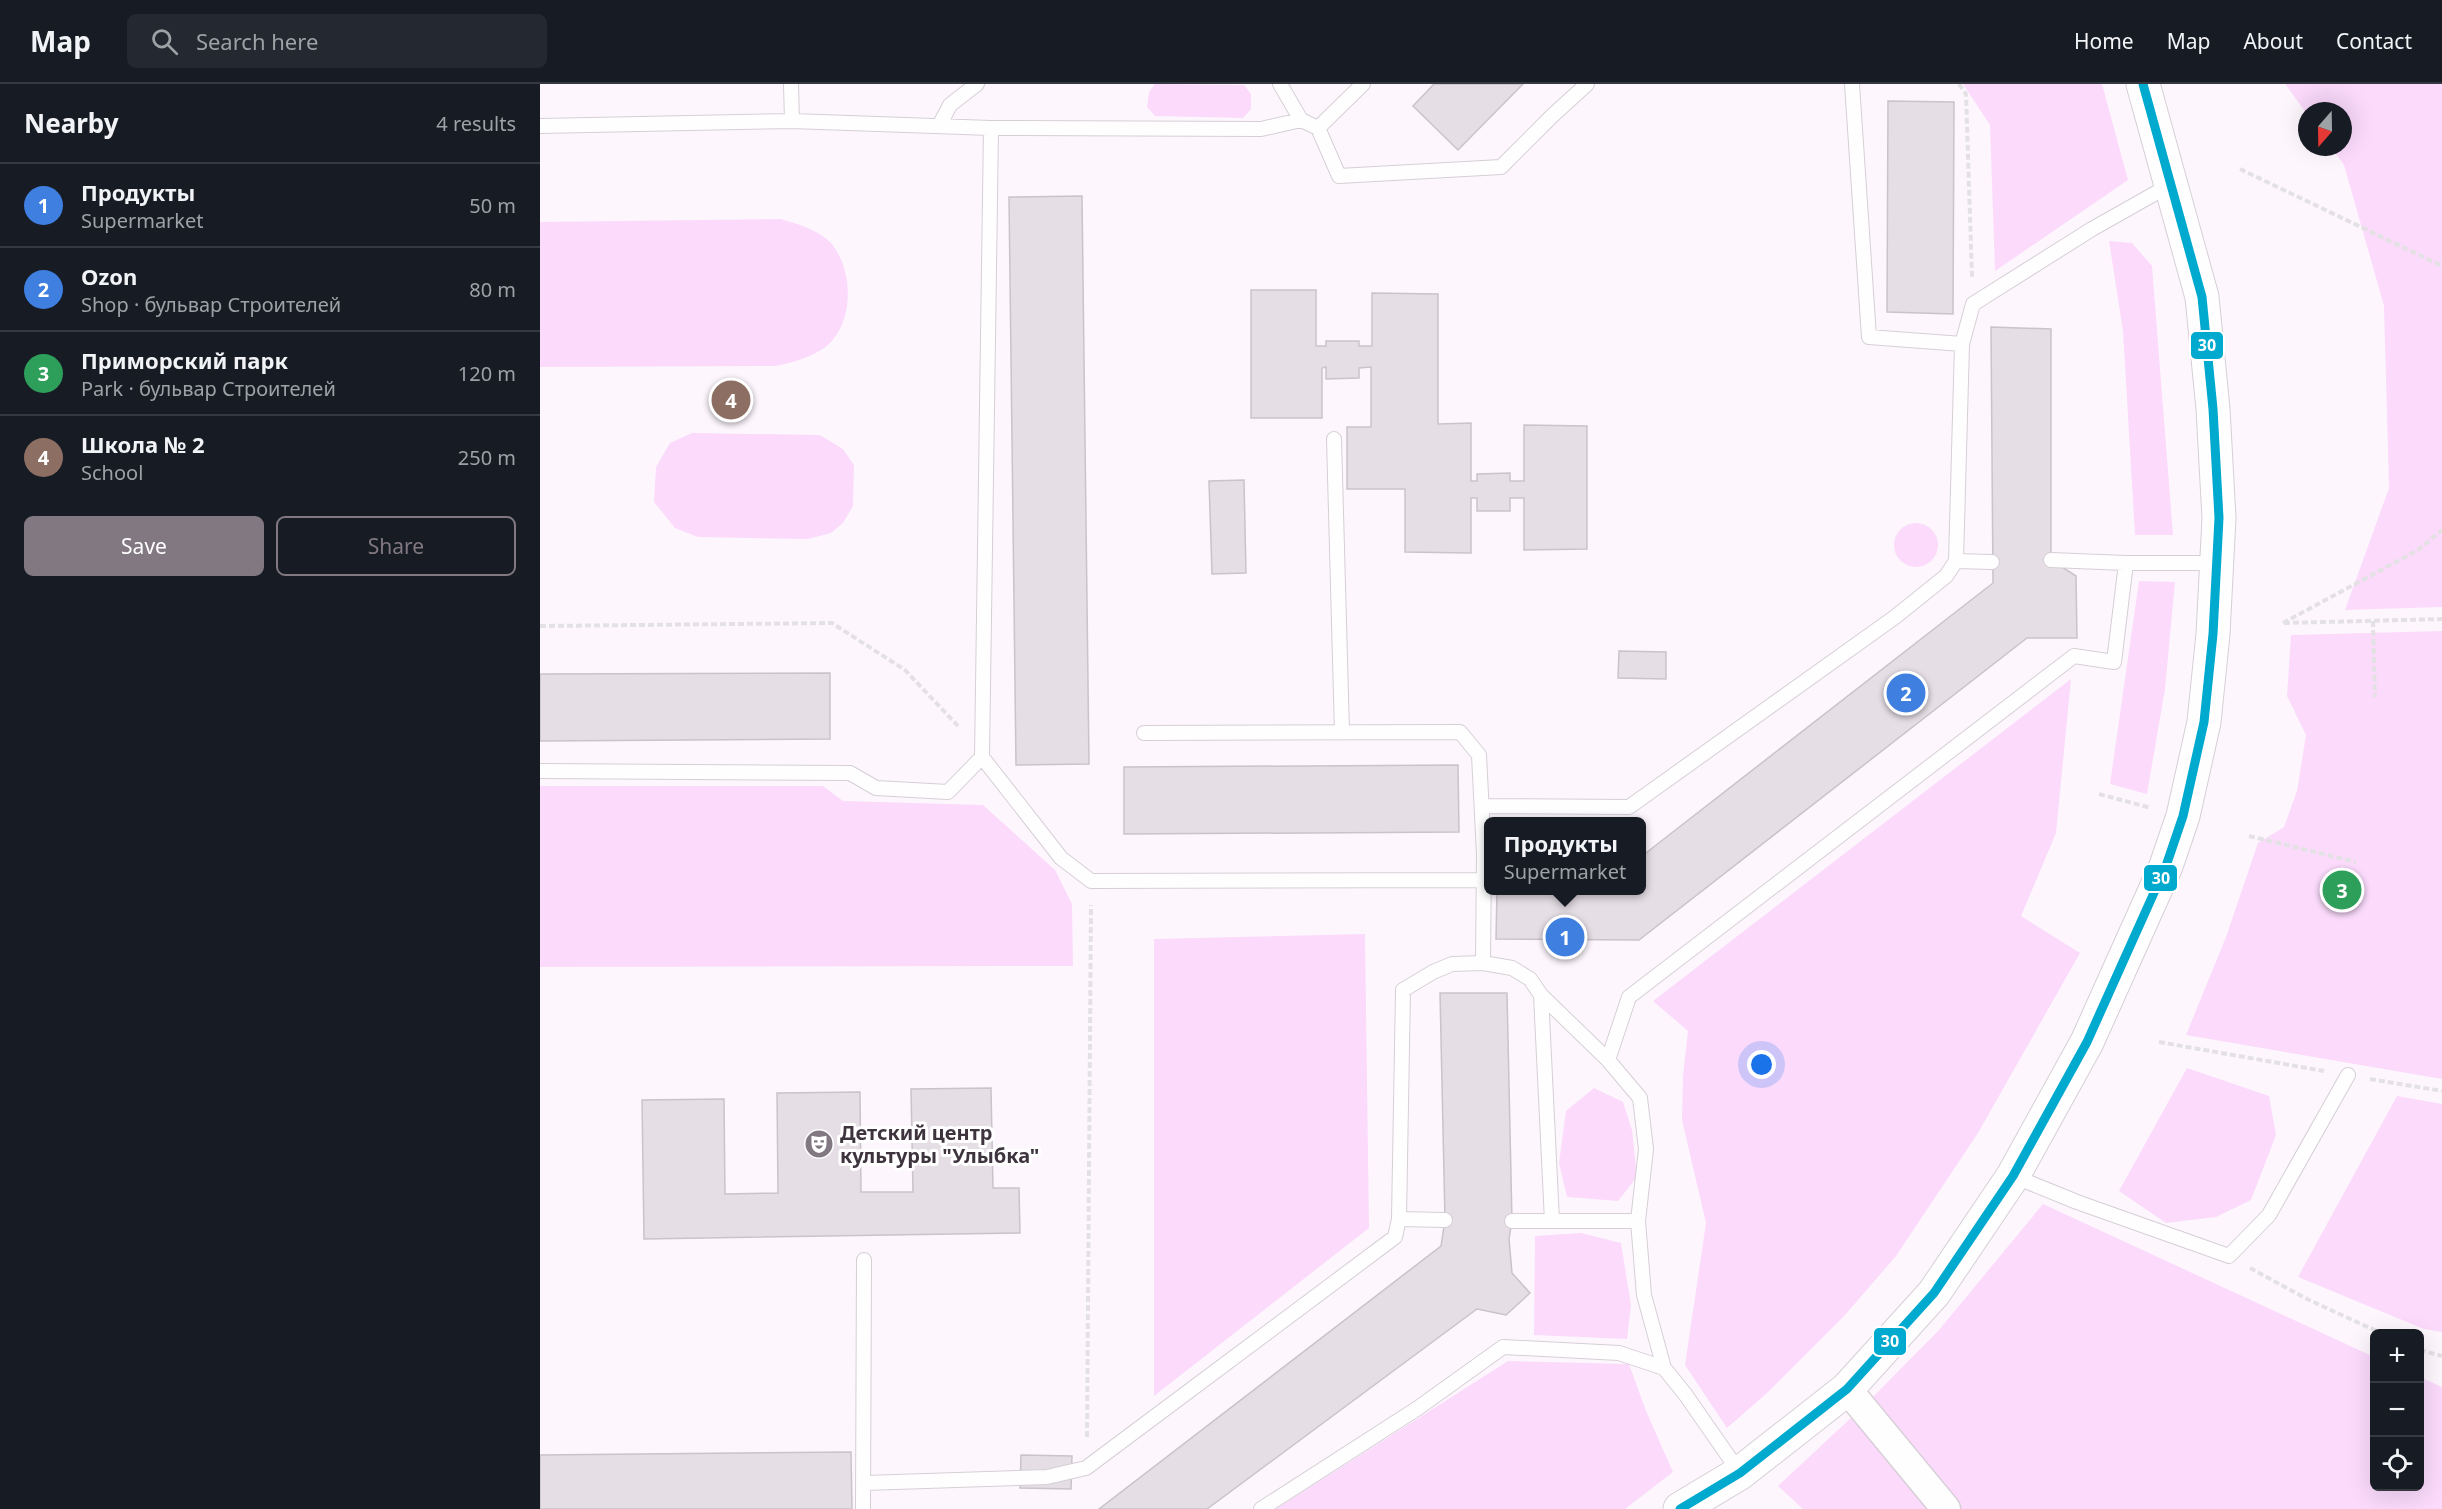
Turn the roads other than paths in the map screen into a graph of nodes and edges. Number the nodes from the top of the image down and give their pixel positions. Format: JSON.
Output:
{"nodes":[{"id":1,"x":791,"y":84,"type":"edge"},
{"id":2,"x":978,"y":84,"type":"edge"},
{"id":3,"x":1280,"y":84,"type":"edge"},
{"id":4,"x":1363,"y":84,"type":"edge"},
{"id":5,"x":1587,"y":84,"type":"edge"},
{"id":6,"x":1852,"y":84,"type":"edge"},
{"id":7,"x":2143,"y":84,"type":"edge"},
{"id":8,"x":1301,"y":120,"type":"junction"},
{"id":9,"x":792,"y":121,"type":"junction"},
{"id":10,"x":540,"y":126,"type":"edge"},
{"id":11,"x":939,"y":126,"type":"junction"},
{"id":12,"x":991,"y":128,"type":"junction"},
{"id":13,"x":1318,"y":128,"type":"junction"},
{"id":14,"x":2172,"y":184,"type":"junction"},
{"id":15,"x":1962,"y":344,"type":"junction"},
{"id":16,"x":1334,"y":439,"type":"dead end"},
{"id":17,"x":2050,"y":560,"type":"dead end"},
{"id":18,"x":1956,"y":561,"type":"junction"},
{"id":19,"x":1992,"y":562,"type":"dead end"},
{"id":20,"x":2218,"y":562,"type":"junction"},
{"id":21,"x":2126,"y":563,"type":"junction"},
{"id":22,"x":1342,"y":732,"type":"junction"},
{"id":23,"x":1144,"y":733,"type":"dead end"},
{"id":24,"x":982,"y":757,"type":"junction"},
{"id":25,"x":540,"y":771,"type":"edge"},
{"id":26,"x":1483,"y":806,"type":"junction"},
{"id":27,"x":1482,"y":880,"type":"junction"},
{"id":28,"x":1483,"y":963,"type":"junction"},
{"id":29,"x":1541,"y":995,"type":"junction"},
{"id":30,"x":1608,"y":1060,"type":"junction"},
{"id":31,"x":2348,"y":1075,"type":"road end"},
{"id":32,"x":2013,"y":1176,"type":"junction"},
{"id":33,"x":1400,"y":1219,"type":"junction"},
{"id":34,"x":1445,"y":1220,"type":"dead end"},
{"id":35,"x":1512,"y":1221,"type":"dead end"},
{"id":36,"x":1551,"y":1221,"type":"junction"},
{"id":37,"x":1638,"y":1221,"type":"junction"},
{"id":38,"x":864,"y":1260,"type":"dead end"},
{"id":39,"x":1664,"y":1368,"type":"junction"},
{"id":40,"x":1847,"y":1389,"type":"junction"},
{"id":41,"x":1740,"y":1473,"type":"junction"},
{"id":42,"x":864,"y":1483,"type":"junction"},
{"id":43,"x":863,"y":1509,"type":"edge"},
{"id":44,"x":1261,"y":1509,"type":"edge"},
{"id":45,"x":1680,"y":1509,"type":"edge"},
{"id":46,"x":1946,"y":1509,"type":"edge"}],
"edges":[{"from":1,"to":9,"type":"lane"},
{"from":2,"to":11,"type":"lane"},
{"from":3,"to":8,"type":"lane"},
{"from":4,"to":13,"type":"lane"},
{"from":5,"to":13,"type":"lane"},
{"from":6,"to":15,"type":"lane"},
{"from":7,"to":14,"type":"street"},
{"from":8,"to":12,"type":"lane"},
{"from":8,"to":13,"type":"lane"},
{"from":9,"to":10,"type":"lane"},
{"from":9,"to":11,"type":"lane"},
{"from":11,"to":12,"type":"lane"},
{"from":12,"to":24,"type":"lane"},
{"from":14,"to":15,"type":"lane"},
{"from":14,"to":20,"type":"street"},
{"from":15,"to":18,"type":"lane"},
{"from":16,"to":22,"type":"lane"},
{"from":17,"to":21,"type":"lane"},
{"from":18,"to":19,"type":"lane"},
{"from":18,"to":26,"type":"lane"},
{"from":20,"to":21,"type":"lane"},
{"from":20,"to":32,"type":"street"},
{"from":21,"to":30,"type":"lane"},
{"from":22,"to":23,"type":"lane"},
{"from":22,"to":26,"type":"lane"},
{"from":24,"to":25,"type":"lane"},
{"from":24,"to":27,"type":"lane"},
{"from":26,"to":27,"type":"lane"},
{"from":27,"to":28,"type":"lane"},
{"from":28,"to":29,"type":"lane"},
{"from":28,"to":33,"type":"lane"},
{"from":29,"to":30,"type":"lane"},
{"from":29,"to":36,"type":"lane"},
{"from":30,"to":37,"type":"lane"},
{"from":31,"to":32,"type":"lane"},
{"from":32,"to":40,"type":"street"},
{"from":33,"to":34,"type":"lane"},
{"from":33,"to":42,"type":"lane"},
{"from":35,"to":36,"type":"lane"},
{"from":36,"to":37,"type":"lane"},
{"from":37,"to":39,"type":"lane"},
{"from":38,"to":42,"type":"lane"},
{"from":39,"to":41,"type":"lane"},
{"from":39,"to":44,"type":"lane"},
{"from":40,"to":41,"type":"street"},
{"from":40,"to":46,"type":"street"},
{"from":41,"to":45,"type":"street"},
{"from":42,"to":43,"type":"lane"}]}
